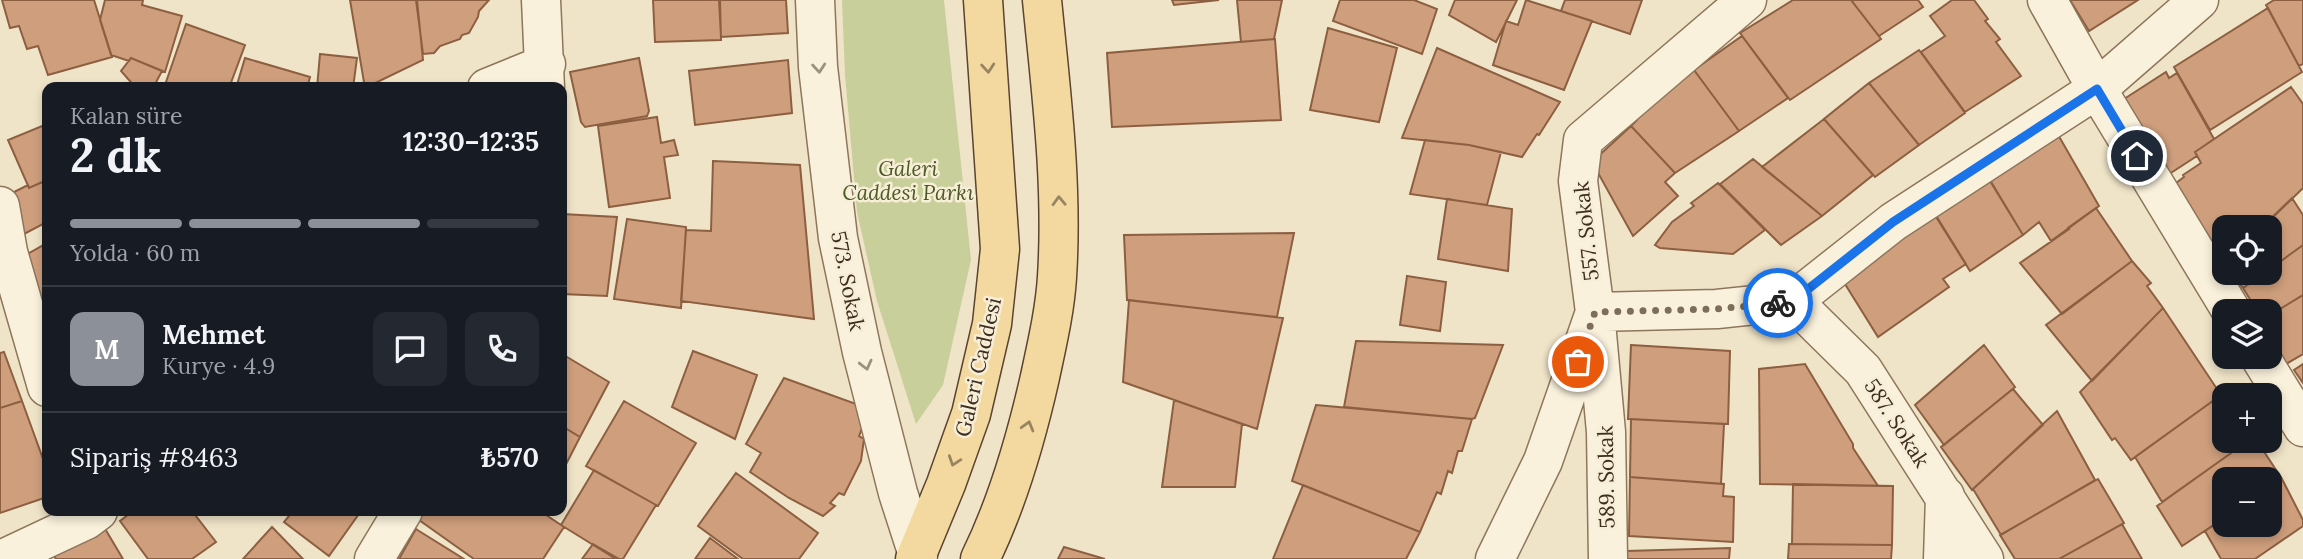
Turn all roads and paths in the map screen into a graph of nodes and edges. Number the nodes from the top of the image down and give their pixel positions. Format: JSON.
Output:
{"nodes":[{"id":1,"x":541,"y":0,"type":"edge"},
{"id":2,"x":816,"y":0,"type":"edge"},
{"id":3,"x":982,"y":0,"type":"edge"},
{"id":4,"x":1042,"y":0,"type":"edge"},
{"id":5,"x":1747,"y":0,"type":"edge"},
{"id":6,"x":2047,"y":0,"type":"edge"},
{"id":7,"x":2199,"y":0,"type":"edge"},
{"id":8,"x":545,"y":76,"type":"edge"},
{"id":9,"x":516,"y":82,"type":"edge"},
{"id":10,"x":2097,"y":89,"type":"junction"},
{"id":11,"x":0,"y":206,"type":"edge"},
{"id":12,"x":4,"y":253,"type":"edge"},
{"id":13,"x":2224,"y":299,"type":"edge"},
{"id":14,"x":1793,"y":301,"type":"junction"},
{"id":15,"x":1595,"y":312,"type":"junction"},
{"id":16,"x":2267,"y":369,"type":"edge"},
{"id":17,"x":42,"y":371,"type":"edge"},
{"id":18,"x":2303,"y":427,"type":"edge"},
{"id":19,"x":1945,"y":496,"type":"junction"},
{"id":20,"x":85,"y":516,"type":"edge"},
{"id":21,"x":401,"y":516,"type":"edge"},
{"id":22,"x":917,"y":557,"type":"edge"},
{"id":23,"x":2,"y":559,"type":"edge"},
{"id":24,"x":374,"y":559,"type":"edge"},
{"id":25,"x":980,"y":559,"type":"edge"},
{"id":26,"x":1495,"y":559,"type":"edge"},
{"id":27,"x":1608,"y":559,"type":"edge"},
{"id":28,"x":1943,"y":559,"type":"edge"},
{"id":29,"x":1984,"y":559,"type":"edge"}],
"edges":[{"from":1,"to":8,"type":"street"},
{"from":2,"to":22,"type":"street","name":"573. Sokak","one_way":true},
{"from":3,"to":22,"type":"main road","name":"Galeri Caddesi","one_way":true},
{"from":25,"to":4,"type":"main road","one_way":true},
{"from":5,"to":15,"type":"street","name":"557. Sokak"},
{"from":6,"to":10,"type":"street"},
{"from":7,"to":10,"type":"street"},
{"from":8,"to":9,"type":"street"},
{"from":10,"to":13,"type":"street"},
{"from":10,"to":14,"type":"street"},
{"from":11,"to":12,"type":"street"},
{"from":12,"to":17,"type":"street"},
{"from":14,"to":15,"type":"street"},
{"from":14,"to":19,"type":"street","name":"587. Sokak"},
{"from":15,"to":26,"type":"street","name":"557. Sokak"},
{"from":15,"to":27,"type":"street","name":"589. Sokak"},
{"from":16,"to":18,"type":"street"},
{"from":19,"to":28,"type":"street"},
{"from":19,"to":29,"type":"street","name":"587. Sokak"},
{"from":20,"to":23,"type":"street"},
{"from":21,"to":24,"type":"street"}]}
